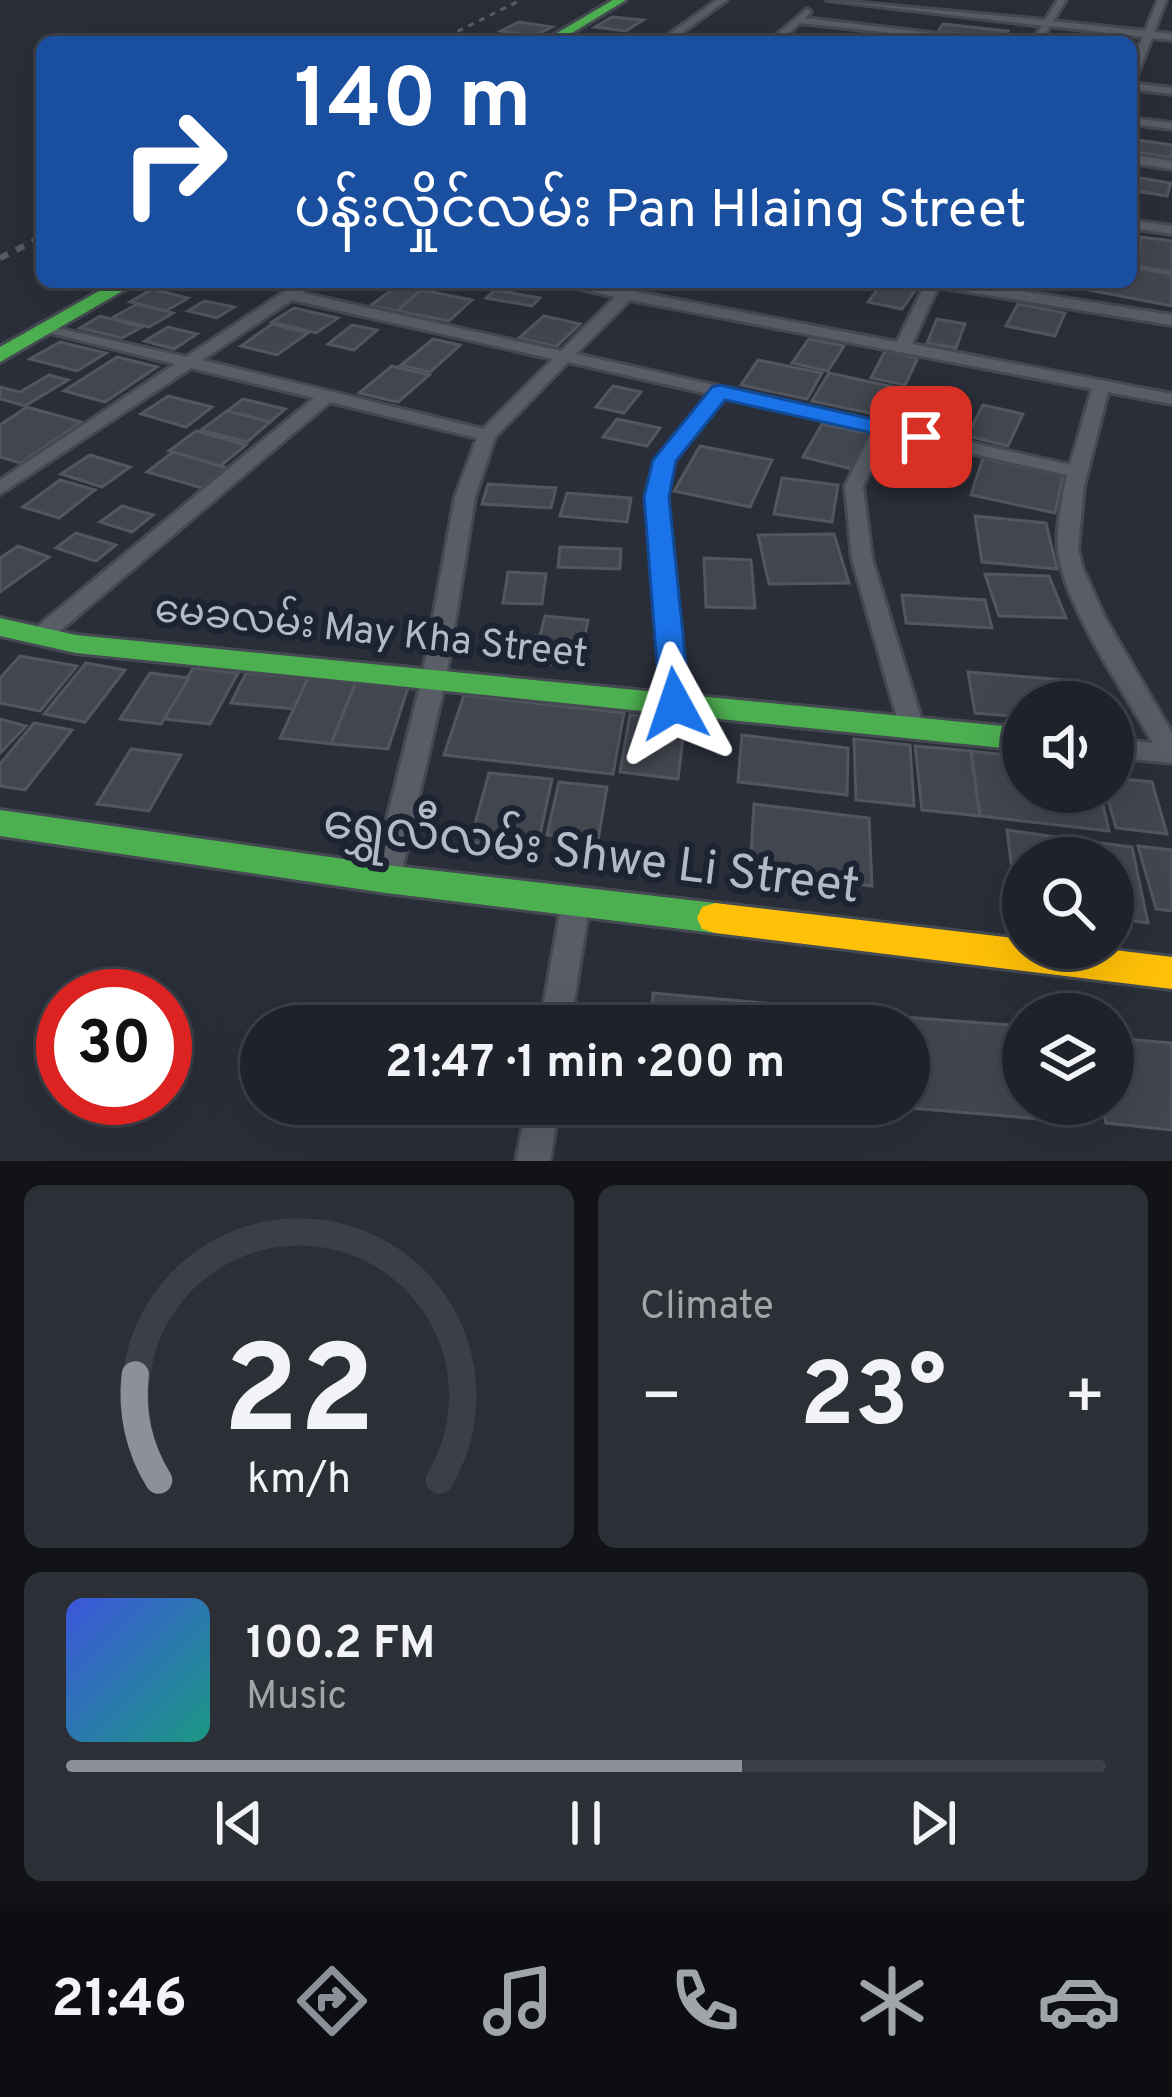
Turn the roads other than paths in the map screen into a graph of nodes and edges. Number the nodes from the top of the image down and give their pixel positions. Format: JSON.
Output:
{"nodes":[{"id":1,"x":621,"y":0,"type":"edge"},
{"id":2,"x":723,"y":0,"type":"edge"},
{"id":3,"x":826,"y":0,"type":"edge"},
{"id":4,"x":1045,"y":0,"type":"edge"},
{"id":5,"x":1062,"y":1,"type":"edge"},
{"id":6,"x":1159,"y":5,"type":"edge"},
{"id":7,"x":1172,"y":12,"type":"edge"},
{"id":8,"x":799,"y":20,"type":"junction"},
{"id":9,"x":1050,"y":24,"type":"junction"},
{"id":10,"x":1149,"y":34,"type":"junction"},
{"id":11,"x":562,"y":36,"type":"edge"},
{"id":12,"x":672,"y":36,"type":"edge"},
{"id":13,"x":781,"y":36,"type":"edge"},
{"id":14,"x":947,"y":36,"type":"edge"},
{"id":15,"x":1041,"y":36,"type":"edge"},
{"id":16,"x":1172,"y":37,"type":"edge"},
{"id":17,"x":1137,"y":66,"type":"edge"},
{"id":18,"x":1137,"y":83,"type":"edge"},
{"id":19,"x":1172,"y":91,"type":"edge"},
{"id":20,"x":1137,"y":122,"type":"edge"},
{"id":21,"x":1172,"y":126,"type":"edge"},
{"id":22,"x":1137,"y":160,"type":"edge"},
{"id":23,"x":1172,"y":165,"type":"edge"},
{"id":24,"x":1137,"y":225,"type":"edge"},
{"id":25,"x":1172,"y":230,"type":"edge"},
{"id":26,"x":119,"y":288,"type":"edge"},
{"id":27,"x":300,"y":288,"type":"edge"},
{"id":28,"x":932,"y":288,"type":"edge"},
{"id":29,"x":972,"y":288,"type":"edge"},
{"id":30,"x":632,"y":289,"type":"edge"},
{"id":31,"x":290,"y":295,"type":"junction"},
{"id":32,"x":1172,"y":320,"type":"edge"},
{"id":33,"x":50,"y":328,"type":"junction"},
{"id":34,"x":902,"y":348,"type":"junction"},
{"id":35,"x":0,"y":356,"type":"edge"},
{"id":36,"x":567,"y":356,"type":"junction"},
{"id":37,"x":185,"y":364,"type":"junction"},
{"id":38,"x":1101,"y":385,"type":"junction"},
{"id":39,"x":720,"y":392,"type":"junction"},
{"id":40,"x":326,"y":397,"type":"junction"},
{"id":41,"x":1172,"y":399,"type":"edge"},
{"id":42,"x":882,"y":428,"type":"junction"},
{"id":43,"x":487,"y":435,"type":"junction"},
{"id":44,"x":1077,"y":472,"type":"junction"},
{"id":45,"x":0,"y":488,"type":"edge"},
{"id":46,"x":0,"y":627,"type":"edge"},
{"id":47,"x":40,"y":636,"type":"junction"},
{"id":48,"x":434,"y":678,"type":"junction"},
{"id":49,"x":675,"y":704,"type":"junction"},
{"id":50,"x":912,"y":728,"type":"junction"},
{"id":51,"x":1002,"y":737,"type":"edge"},
{"id":52,"x":1134,"y":750,"type":"edge"},
{"id":53,"x":1172,"y":754,"type":"edge"},
{"id":54,"x":0,"y":823,"type":"edge"},
{"id":55,"x":386,"y":879,"type":"junction"},
{"id":56,"x":576,"y":901,"type":"junction"},
{"id":57,"x":1172,"y":973,"type":"edge"},
{"id":58,"x":559,"y":1005,"type":"edge"},
{"id":59,"x":539,"y":1125,"type":"edge"},
{"id":60,"x":533,"y":1161,"type":"edge"}],
"edges":[{"from":1,"to":11,"type":"street"},
{"from":2,"to":12,"type":"street"},
{"from":3,"to":8,"type":"street"},
{"from":3,"to":9,"type":"street"},
{"from":4,"to":5,"type":"street"},
{"from":5,"to":9,"type":"street"},
{"from":6,"to":7,"type":"street"},
{"from":6,"to":10,"type":"street"},
{"from":8,"to":13,"type":"street"},
{"from":8,"to":14,"type":"street"},
{"from":9,"to":10,"type":"street"},
{"from":9,"to":15,"type":"street"},
{"from":10,"to":16,"type":"street"},
{"from":10,"to":17,"type":"street"},
{"from":18,"to":19,"type":"street"},
{"from":20,"to":21,"type":"street"},
{"from":22,"to":23,"type":"street"},
{"from":24,"to":25,"type":"street"},
{"from":26,"to":33,"type":"street"},
{"from":27,"to":31,"type":"street"},
{"from":28,"to":34,"type":"street"},
{"from":29,"to":32,"type":"street"},
{"from":30,"to":34,"type":"street"},
{"from":30,"to":36,"type":"street"},
{"from":31,"to":36,"type":"street"},
{"from":31,"to":37,"type":"street"},
{"from":33,"to":35,"type":"street"},
{"from":33,"to":37,"type":"street"},
{"from":34,"to":38,"type":"street"},
{"from":36,"to":39,"type":"street"},
{"from":36,"to":43,"type":"street"},
{"from":37,"to":40,"type":"street"},
{"from":37,"to":45,"type":"street"},
{"from":38,"to":41,"type":"street"},
{"from":38,"to":44,"type":"street"},
{"from":39,"to":42,"type":"street"},
{"from":39,"to":49,"type":"street"},
{"from":40,"to":43,"type":"street"},
{"from":40,"to":47,"type":"street"},
{"from":42,"to":44,"type":"street"},
{"from":42,"to":50,"type":"street"},
{"from":43,"to":48,"type":"street"},
{"from":44,"to":53,"type":"street"},
{"from":46,"to":47,"type":"street","name":"မေခလမ်း May Kha Street"},
{"from":47,"to":48,"type":"street","name":"မေခလမ်း May Kha Street"},
{"from":48,"to":49,"type":"street","name":"မေခလမ်း May Kha Street"},
{"from":48,"to":55,"type":"street"},
{"from":49,"to":50,"type":"street","name":"မေခလမ်း May Kha Street"},
{"from":50,"to":51,"type":"street","name":"မေခလမ်း May Kha Street"},
{"from":52,"to":53,"type":"street"},
{"from":54,"to":55,"type":"street","name":"ရွှေလီလမ်း Shwe Li Street"},
{"from":55,"to":56,"type":"street","name":"ရွှေလီလမ်း Shwe Li Street"},
{"from":56,"to":57,"type":"street","name":"ရွှေလီလမ်း Shwe Li Street"},
{"from":56,"to":58,"type":"street"},
{"from":59,"to":60,"type":"street"}]}
